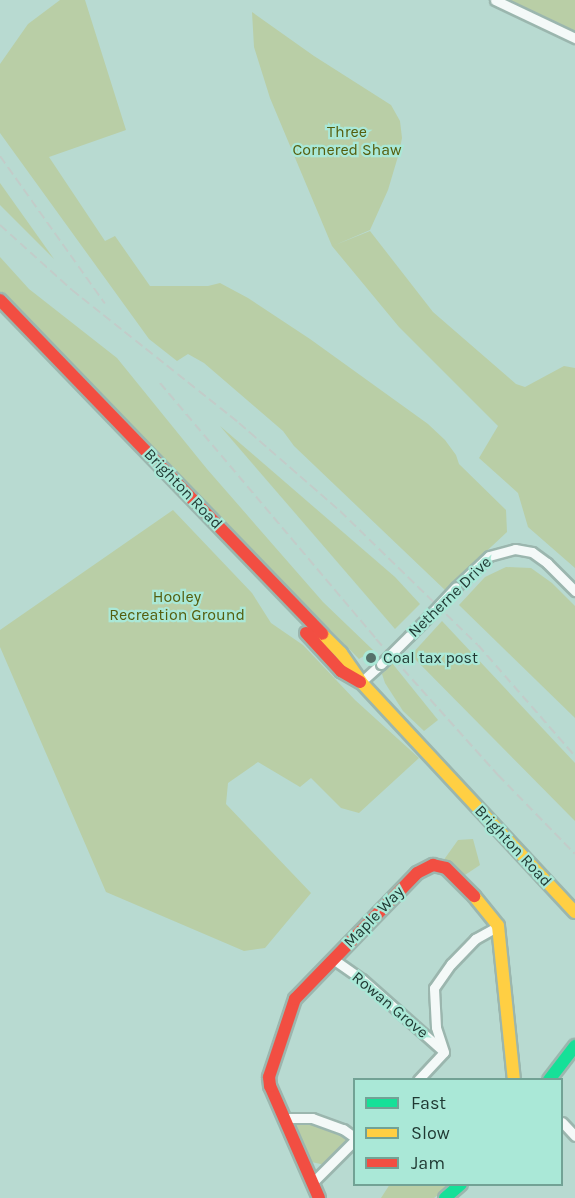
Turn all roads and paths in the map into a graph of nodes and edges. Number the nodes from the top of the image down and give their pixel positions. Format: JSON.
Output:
{"nodes":[{"id":1,"x":495,"y":0,"type":"edge"},
{"id":2,"x":575,"y":38,"type":"edge"},
{"id":3,"x":0,"y":300,"type":"edge"},
{"id":4,"x":0,"y":316,"type":"edge"},
{"id":5,"x":575,"y":591,"type":"edge"},
{"id":6,"x":361,"y":682,"type":"junction"},
{"id":7,"x":571,"y":908,"type":"edge"},
{"id":8,"x":575,"y":917,"type":"edge"},
{"id":9,"x":498,"y":926,"type":"junction"},
{"id":10,"x":333,"y":959,"type":"junction"},
{"id":11,"x":575,"y":1046,"type":"edge"},
{"id":12,"x":444,"y":1052,"type":"junction"},
{"id":13,"x":420,"y":1078,"type":"edge"},
{"id":14,"x":514,"y":1078,"type":"edge"},
{"id":15,"x":551,"y":1078,"type":"edge"},
{"id":16,"x":285,"y":1118,"type":"junction"},
{"id":17,"x":563,"y":1124,"type":"edge"},
{"id":18,"x":575,"y":1136,"type":"edge"},
{"id":19,"x":353,"y":1138,"type":"edge"},
{"id":20,"x":353,"y":1140,"type":"edge"},
{"id":21,"x":312,"y":1183,"type":"junction"},
{"id":22,"x":460,"y":1186,"type":"edge"},
{"id":23,"x":319,"y":1198,"type":"edge"},
{"id":24,"x":445,"y":1198,"type":"edge"}],
"edges":[{"from":1,"to":2,"type":"street"},
{"from":3,"to":6,"type":"main road","name":"Brighton Road"},
{"from":4,"to":6,"type":"main road","name":"Brighton Road"},
{"from":5,"to":6,"type":"street","name":"Netherne Drive","bridge":true},
{"from":6,"to":7,"type":"main road","name":"Brighton Road"},
{"from":7,"to":8,"type":"main road","name":"Brighton Road"},
{"from":9,"to":10,"type":"main road","name":"Maple Way"},
{"from":9,"to":12,"type":"street"},
{"from":9,"to":14,"type":"main road"},
{"from":10,"to":12,"type":"street","name":"Rowan Grove"},
{"from":10,"to":16,"type":"main road","name":"Maple Way"},
{"from":11,"to":15,"type":"main road"},
{"from":12,"to":13,"type":"street"},
{"from":16,"to":19,"type":"street"},
{"from":16,"to":21,"type":"main road","name":"Maple Way"},
{"from":17,"to":18,"type":"street"},
{"from":20,"to":21,"type":"street"},
{"from":21,"to":23,"type":"main road","name":"Maple Way"},
{"from":22,"to":24,"type":"main road"}]}
